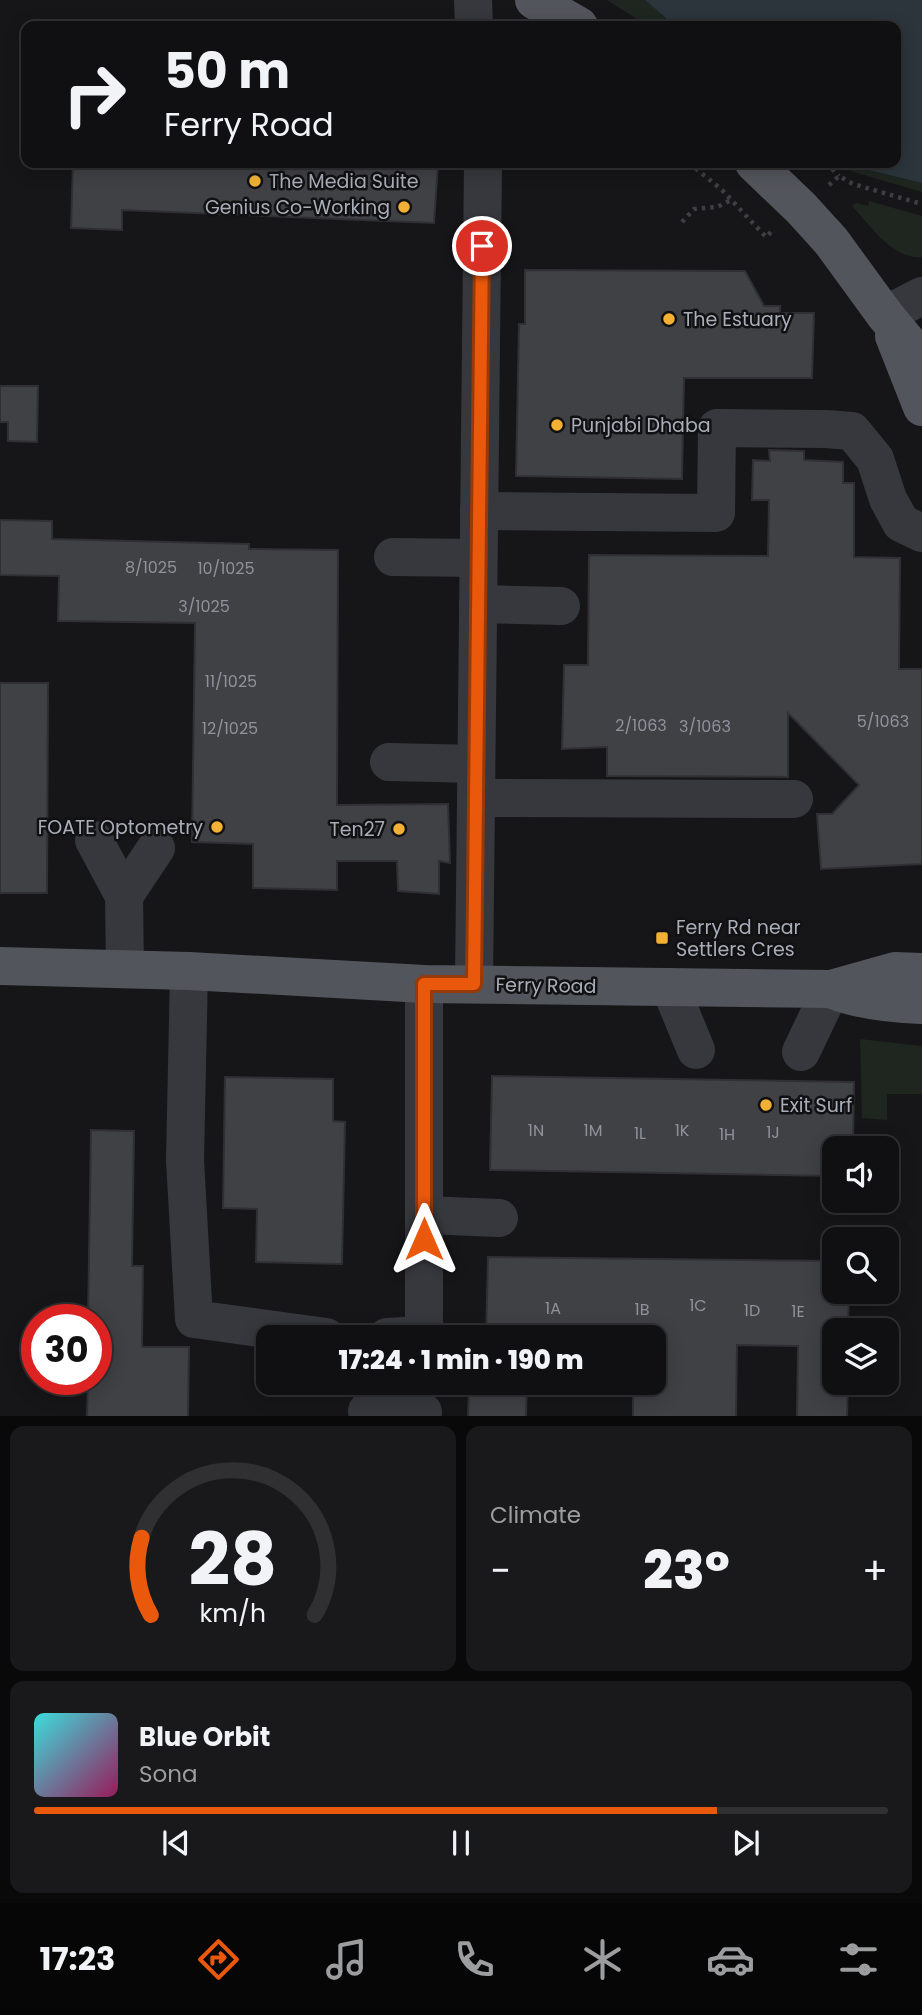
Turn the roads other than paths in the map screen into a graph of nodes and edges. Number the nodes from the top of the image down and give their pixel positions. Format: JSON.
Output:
{"nodes":[{"id":1,"x":472,"y":0,"type":"edge"},
{"id":2,"x":534,"y":0,"type":"edge"},
{"id":3,"x":474,"y":21,"type":"edge"},
{"id":4,"x":567,"y":21,"type":"edge"},
{"id":5,"x":482,"y":168,"type":"edge"},
{"id":6,"x":759,"y":168,"type":"edge"},
{"id":7,"x":922,"y":296,"type":"edge"},
{"id":8,"x":885,"y":315,"type":"junction"},
{"id":9,"x":922,"y":360,"type":"edge"},
{"id":10,"x":922,"y":407,"type":"edge"},
{"id":11,"x":479,"y":511,"type":"junction"},
{"id":12,"x":922,"y":533,"type":"edge"},
{"id":13,"x":393,"y":557,"type":"dead end"},
{"id":14,"x":478,"y":558,"type":"junction"},
{"id":15,"x":478,"y":604,"type":"junction"},
{"id":16,"x":561,"y":606,"type":"dead end"},
{"id":17,"x":389,"y":762,"type":"dead end"},
{"id":18,"x":476,"y":781,"type":"junction"},
{"id":19,"x":794,"y":799,"type":"dead end"},
{"id":20,"x":94,"y":840,"type":"dead end"},
{"id":21,"x":156,"y":848,"type":"dead end"},
{"id":22,"x":124,"y":896,"type":"junction"},
{"id":23,"x":0,"y":966,"type":"edge"},
{"id":24,"x":125,"y":969,"type":"junction"},
{"id":25,"x":189,"y":971,"type":"junction"},
{"id":26,"x":922,"y":972,"type":"edge"},
{"id":27,"x":424,"y":984,"type":"junction"},
{"id":28,"x":474,"y":984,"type":"junction"},
{"id":29,"x":670,"y":986,"type":"junction"},
{"id":30,"x":831,"y":989,"type":"junction"},
{"id":31,"x":922,"y":1004,"type":"edge"},
{"id":32,"x":696,"y":1050,"type":"dead end"},
{"id":33,"x":801,"y":1052,"type":"dead end"},
{"id":34,"x":424,"y":1215,"type":"junction"},
{"id":35,"x":499,"y":1218,"type":"dead end"},
{"id":36,"x":412,"y":1325,"type":"edge"},
{"id":37,"x":256,"y":1327,"type":"edge"},
{"id":38,"x":423,"y":1404,"type":"edge"},
{"id":39,"x":367,"y":1411,"type":"dead end"}],
"edges":[{"from":1,"to":3,"type":"street"},
{"from":2,"to":4,"type":"main road"},
{"from":5,"to":11,"type":"street"},
{"from":6,"to":8,"type":"main road"},
{"from":7,"to":8,"type":"street"},
{"from":8,"to":9,"type":"main road"},
{"from":8,"to":10,"type":"main road"},
{"from":11,"to":12,"type":"street"},
{"from":11,"to":14,"type":"street"},
{"from":13,"to":14,"type":"street"},
{"from":14,"to":15,"type":"street"},
{"from":15,"to":16,"type":"street"},
{"from":15,"to":18,"type":"street"},
{"from":17,"to":18,"type":"street"},
{"from":18,"to":19,"type":"street"},
{"from":18,"to":28,"type":"street"},
{"from":20,"to":22,"type":"street"},
{"from":21,"to":22,"type":"street"},
{"from":22,"to":24,"type":"street"},
{"from":23,"to":24,"type":"main road","name":"Ferry Road"},
{"from":24,"to":25,"type":"main road","name":"Ferry Road"},
{"from":25,"to":27,"type":"main road","name":"Ferry Road"},
{"from":25,"to":37,"type":"street"},
{"from":26,"to":30,"type":"main road","name":"Ferry Road"},
{"from":27,"to":28,"type":"main road","name":"Ferry Road"},
{"from":27,"to":34,"type":"street"},
{"from":28,"to":29,"type":"main road","name":"Ferry Road"},
{"from":29,"to":30,"type":"main road","name":"Ferry Road"},
{"from":29,"to":32,"type":"street"},
{"from":30,"to":31,"type":"main road"},
{"from":30,"to":33,"type":"street"},
{"from":34,"to":35,"type":"street"},
{"from":34,"to":36,"type":"street"},
{"from":38,"to":39,"type":"street"}]}
